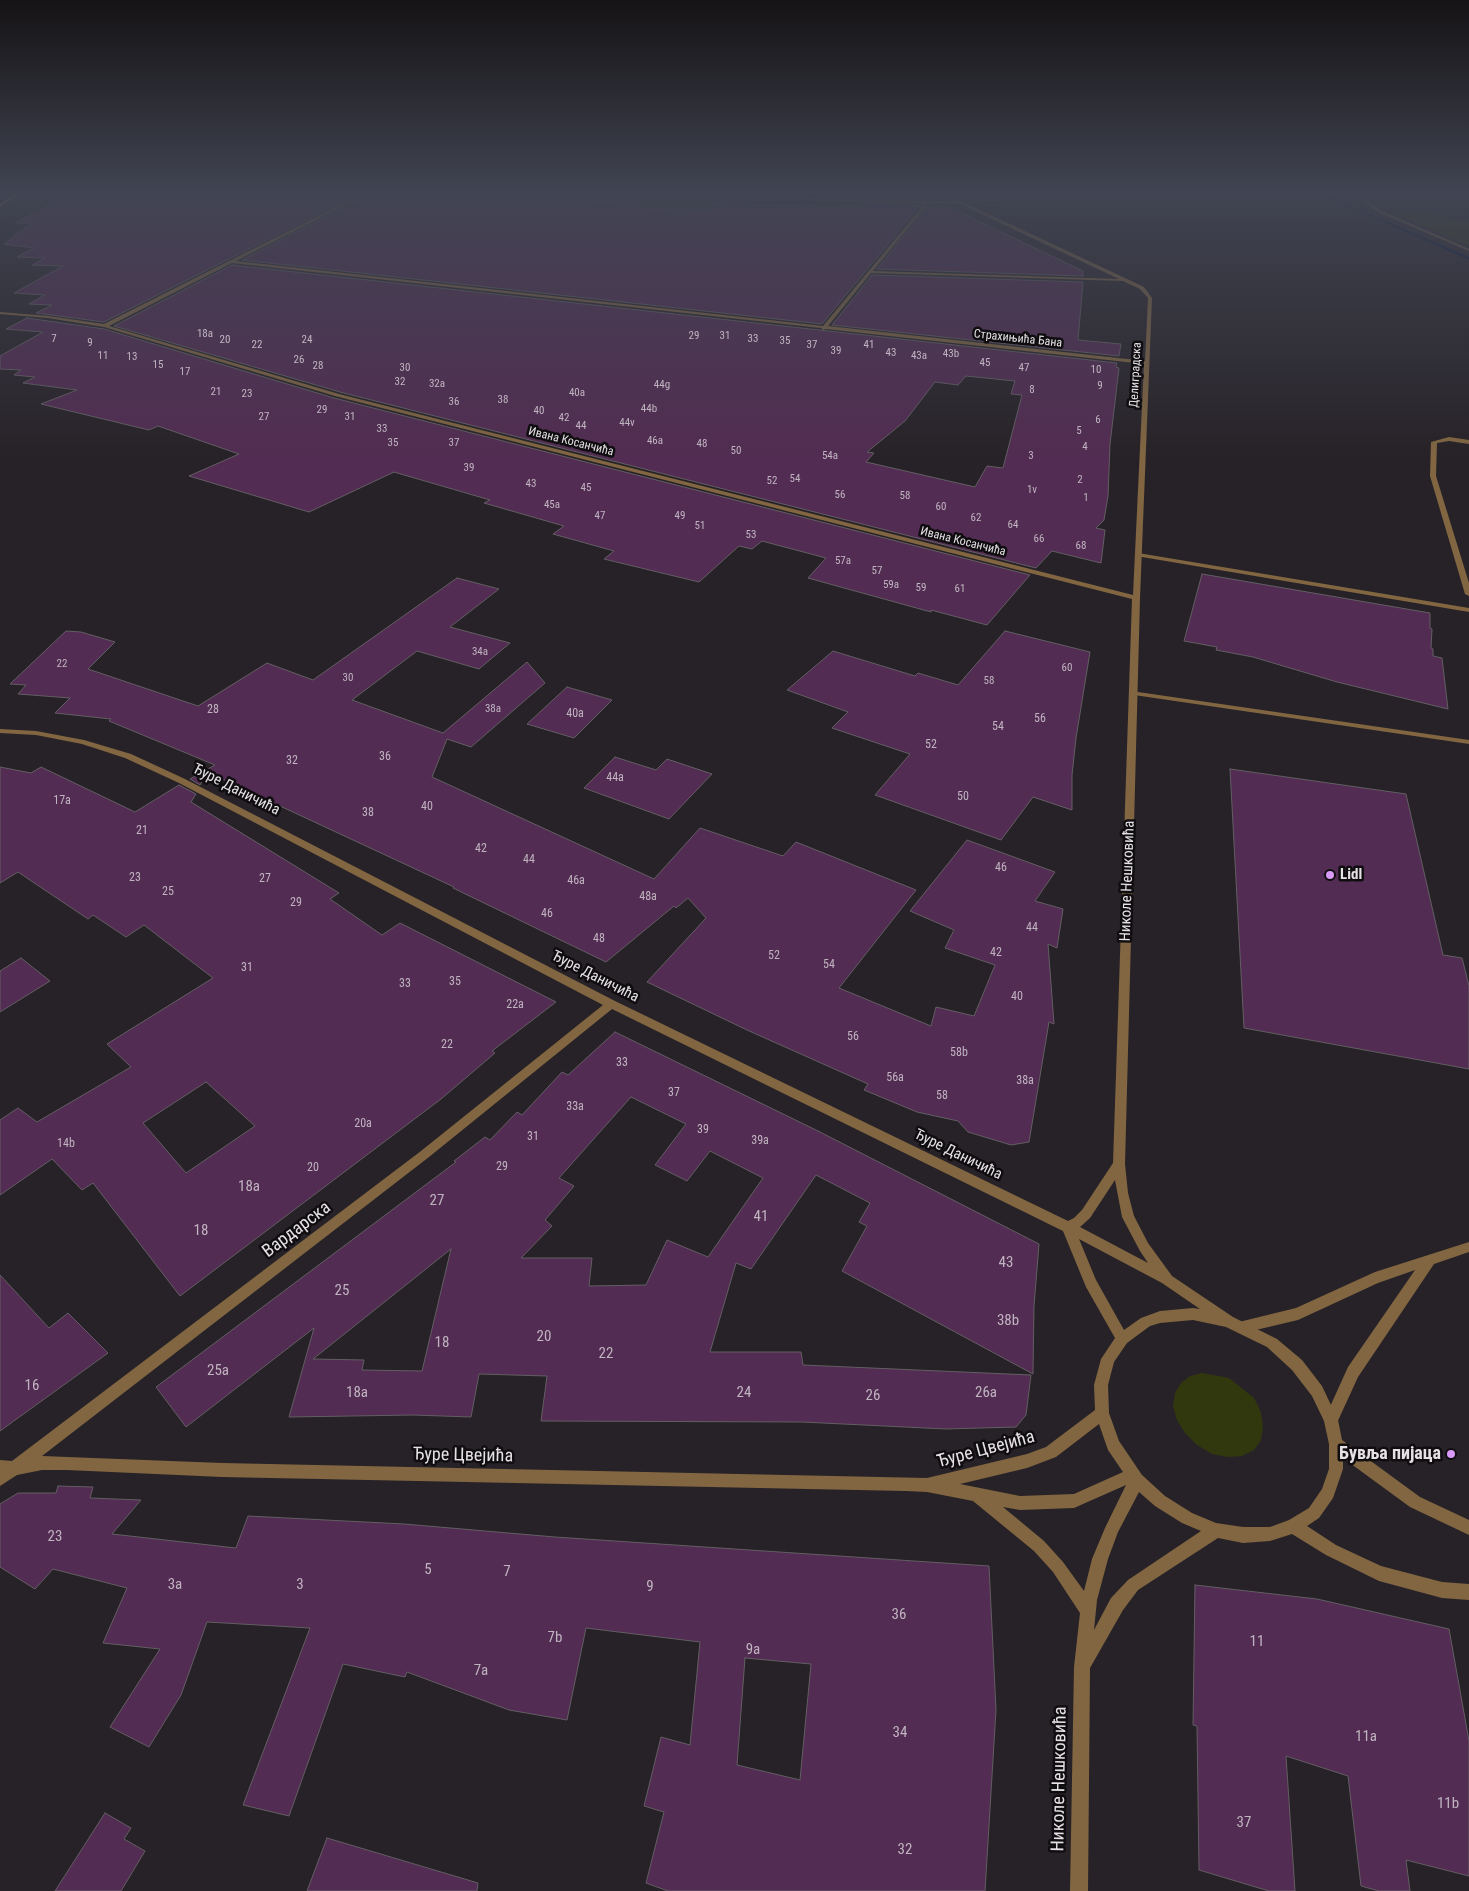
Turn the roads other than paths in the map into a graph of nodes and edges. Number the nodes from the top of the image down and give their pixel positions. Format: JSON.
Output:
{"nodes":[{"id":1,"x":193,"y":281,"type":"edge"},
{"id":2,"x":404,"y":281,"type":"edge"},
{"id":3,"x":862,"y":281,"type":"edge"},
{"id":4,"x":1128,"y":281,"type":"edge"},
{"id":5,"x":0,"y":313,"type":"edge"},
{"id":6,"x":105,"y":326,"type":"junction"},
{"id":7,"x":823,"y":328,"type":"junction"},
{"id":8,"x":1147,"y":363,"type":"junction"},
{"id":9,"x":1469,"y":442,"type":"edge"},
{"id":10,"x":1138,"y":555,"type":"junction"},
{"id":11,"x":1469,"y":594,"type":"edge"},
{"id":12,"x":1136,"y":598,"type":"junction"},
{"id":13,"x":1469,"y":610,"type":"edge"},
{"id":14,"x":1134,"y":693,"type":"junction"},
{"id":15,"x":0,"y":731,"type":"edge"},
{"id":16,"x":1469,"y":742,"type":"edge"},
{"id":17,"x":611,"y":1004,"type":"junction"},
{"id":18,"x":1119,"y":1164,"type":"junction"},
{"id":19,"x":1068,"y":1227,"type":"junction"},
{"id":20,"x":1469,"y":1247,"type":"edge"},
{"id":21,"x":1430,"y":1259,"type":"junction"},
{"id":22,"x":1167,"y":1280,"type":"junction"},
{"id":23,"x":1228,"y":1321,"type":"junction"},
{"id":24,"x":1243,"y":1327,"type":"junction"},
{"id":25,"x":1122,"y":1339,"type":"junction"},
{"id":26,"x":1102,"y":1413,"type":"junction"},
{"id":27,"x":1331,"y":1420,"type":"junction"},
{"id":28,"x":1336,"y":1444,"type":"junction"},
{"id":29,"x":7,"y":1467,"type":"edge"},
{"id":30,"x":1135,"y":1478,"type":"junction"},
{"id":31,"x":0,"y":1479,"type":"edge"},
{"id":32,"x":927,"y":1485,"type":"junction"},
{"id":33,"x":976,"y":1494,"type":"junction"},
{"id":34,"x":1293,"y":1526,"type":"junction"},
{"id":35,"x":1469,"y":1528,"type":"edge"},
{"id":36,"x":1216,"y":1530,"type":"junction"},
{"id":37,"x":1469,"y":1592,"type":"edge"},
{"id":38,"x":1088,"y":1611,"type":"junction"},
{"id":39,"x":1082,"y":1667,"type":"junction"},
{"id":40,"x":1079,"y":1891,"type":"edge"}],
"edges":[{"from":1,"to":6,"type":"street"},
{"from":2,"to":7,"type":"street","name":"Страхињића Бана"},
{"from":3,"to":7,"type":"street"},
{"from":4,"to":8,"type":"street","name":"Делиградска"},
{"from":5,"to":6,"type":"street","name":"Ивана Косанчића"},
{"from":6,"to":12,"type":"street","name":"Ивана Косанчића"},
{"from":7,"to":8,"type":"street","name":"Страхињића Бана"},
{"from":8,"to":10,"type":"street","name":"Делиградска"},
{"from":9,"to":11,"type":"street"},
{"from":10,"to":12,"type":"street","name":"Делиградска"},
{"from":10,"to":13,"type":"street"},
{"from":12,"to":14,"type":"street","name":"Николе Нешковића"},
{"from":14,"to":16,"type":"street"},
{"from":14,"to":18,"type":"street","name":"Николе Нешковића"},
{"from":15,"to":17,"type":"street","name":"Ђуре Даничића"},
{"from":17,"to":19,"type":"street","name":"Ђуре Даничића"},
{"from":17,"to":29,"type":"street","name":"Вардарска"},
{"from":18,"to":19,"type":"street"},
{"from":18,"to":22,"type":"street","name":"Николе Нешковића"},
{"from":19,"to":22,"type":"street","name":"Ђуре Даничића"},
{"from":19,"to":25,"type":"street"},
{"from":20,"to":21,"type":"street"},
{"from":21,"to":24,"type":"street"},
{"from":21,"to":27,"type":"street"},
{"from":22,"to":23,"type":"street","name":"Николе Нешковића"},
{"from":23,"to":24,"type":"street"},
{"from":23,"to":25,"type":"street"},
{"from":24,"to":27,"type":"street"},
{"from":25,"to":26,"type":"street"},
{"from":26,"to":30,"type":"street"},
{"from":26,"to":32,"type":"street","name":"Ђуре Цвејића"},
{"from":27,"to":28,"type":"street"},
{"from":28,"to":34,"type":"street"},
{"from":28,"to":35,"type":"street"},
{"from":29,"to":31,"type":"street","name":"Вардарска"},
{"from":29,"to":32,"type":"street","name":"Ђуре Цвејића"},
{"from":30,"to":33,"type":"street","name":"Ђуре Цвејића"},
{"from":30,"to":36,"type":"street"},
{"from":30,"to":38,"type":"street","name":"Николе Нешковића"},
{"from":32,"to":33,"type":"street","name":"Ђуре Цвејића"},
{"from":33,"to":38,"type":"street","name":"Ђуре Цвејића"},
{"from":34,"to":36,"type":"street"},
{"from":34,"to":37,"type":"street"},
{"from":36,"to":39,"type":"street","name":"Николе Нешковића"},
{"from":38,"to":39,"type":"street","name":"Николе Нешковића"},
{"from":39,"to":40,"type":"street","name":"Николе Нешковића"}]}
